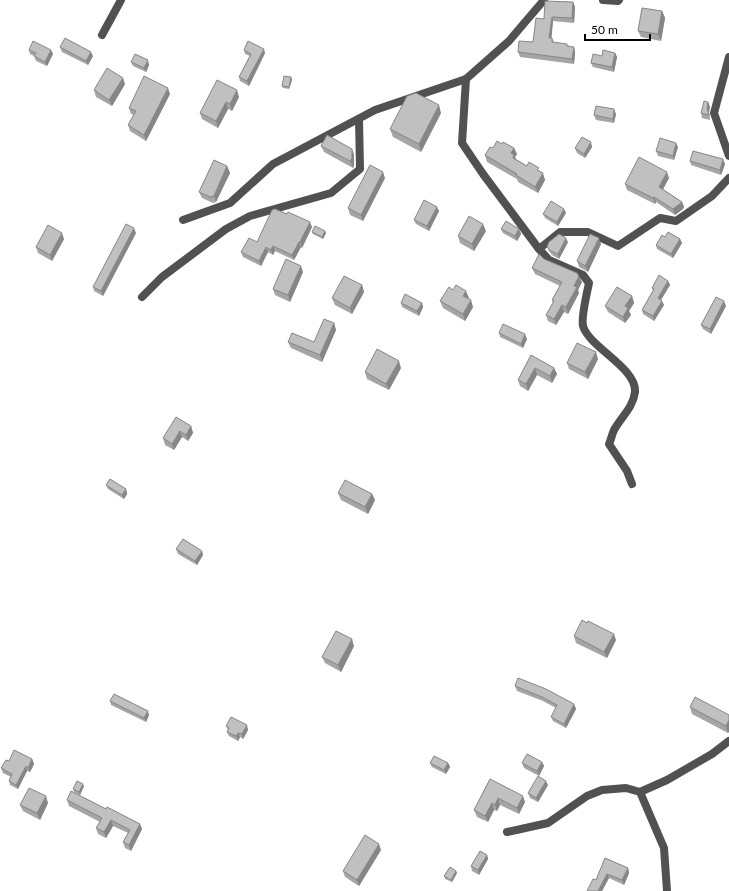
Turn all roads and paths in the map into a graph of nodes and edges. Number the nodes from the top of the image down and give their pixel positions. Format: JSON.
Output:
{"nodes":[{"id":1,"x":121,"y":0,"type":"edge"},
{"id":2,"x":544,"y":0,"type":"edge"},
{"id":3,"x":603,"y":0,"type":"edge"},
{"id":4,"x":619,"y":0,"type":"edge"},
{"id":5,"x":102,"y":35,"type":"dead end"},
{"id":6,"x":729,"y":57,"type":"edge"},
{"id":7,"x":466,"y":79,"type":"junction"},
{"id":8,"x":359,"y":119,"type":"junction"},
{"id":9,"x":729,"y":156,"type":"edge"},
{"id":10,"x":729,"y":178,"type":"edge"},
{"id":11,"x":183,"y":220,"type":"dead end"},
{"id":12,"x":539,"y":249,"type":"junction"},
{"id":13,"x":142,"y":297,"type":"dead end"},
{"id":14,"x":632,"y":484,"type":"dead end"},
{"id":15,"x":729,"y":741,"type":"edge"},
{"id":16,"x":640,"y":792,"type":"junction"},
{"id":17,"x":507,"y":832,"type":"dead end"},
{"id":18,"x":667,"y":891,"type":"edge"}],
"edges":[{"from":1,"to":5,"type":"street"},
{"from":2,"to":7,"type":"street"},
{"from":3,"to":4,"type":"street"},
{"from":6,"to":9,"type":"street"},
{"from":7,"to":8,"type":"street"},
{"from":7,"to":12,"type":"street"},
{"from":8,"to":11,"type":"street"},
{"from":8,"to":13,"type":"street"},
{"from":10,"to":12,"type":"street"},
{"from":12,"to":14,"type":"street"},
{"from":15,"to":16,"type":"street"},
{"from":16,"to":17,"type":"street"},
{"from":16,"to":18,"type":"street"}]}
